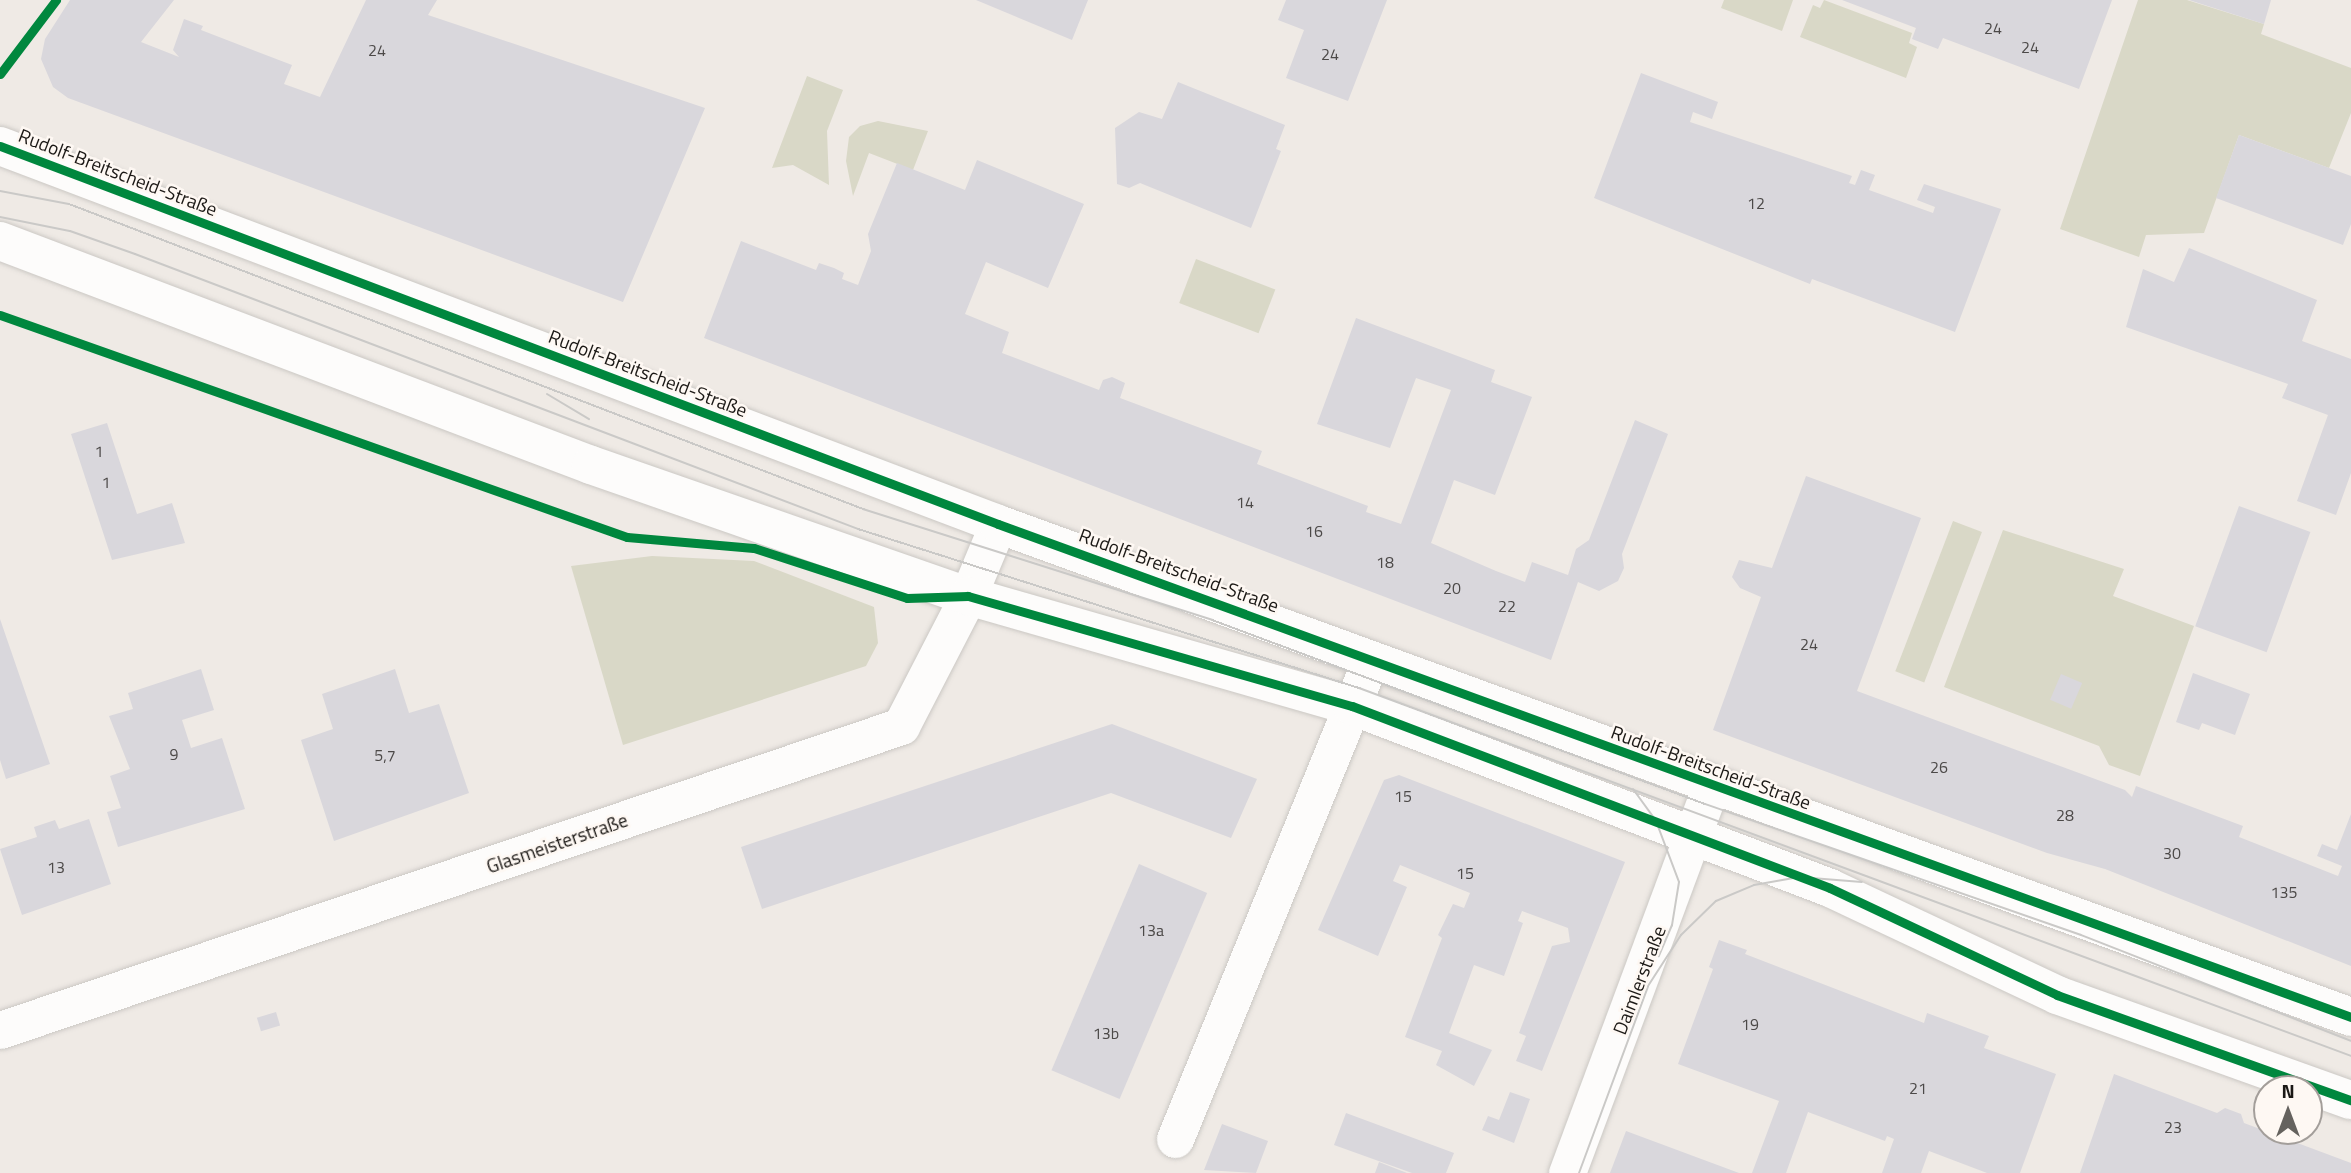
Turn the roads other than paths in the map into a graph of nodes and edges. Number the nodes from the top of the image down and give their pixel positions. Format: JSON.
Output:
{"nodes":[{"id":1,"x":0,"y":146,"type":"edge"},
{"id":2,"x":0,"y":241,"type":"edge"},
{"id":3,"x":998,"y":524,"type":"junction"},
{"id":4,"x":968,"y":596,"type":"junction"},
{"id":5,"x":1371,"y":659,"type":"junction"},
{"id":6,"x":1352,"y":706,"type":"junction"},
{"id":7,"x":1711,"y":786,"type":"junction"},
{"id":8,"x":1693,"y":836,"type":"junction"},
{"id":9,"x":2351,"y":1017,"type":"edge"},
{"id":10,"x":0,"y":1030,"type":"edge"},
{"id":11,"x":2351,"y":1100,"type":"edge"},
{"id":12,"x":1175,"y":1139,"type":"dead end"},
{"id":13,"x":1567,"y":1173,"type":"edge"}],
"edges":[{"from":1,"to":3,"type":"street","name":"Rudolf-Breitscheid-Straße"},
{"from":2,"to":4,"type":"street"},
{"from":3,"to":4,"type":"street","name":"Glasmeisterstraße"},
{"from":3,"to":5,"type":"street","name":"Rudolf-Breitscheid-Straße"},
{"from":4,"to":6,"type":"street"},
{"from":4,"to":10,"type":"street","name":"Glasmeisterstraße"},
{"from":5,"to":6,"type":"street"},
{"from":5,"to":7,"type":"street","name":"Rudolf-Breitscheid-Straße"},
{"from":6,"to":8,"type":"street"},
{"from":6,"to":12,"type":"street"},
{"from":7,"to":8,"type":"street","name":"Daimlerstraße"},
{"from":7,"to":9,"type":"street","name":"Rudolf-Breitscheid-Straße"},
{"from":8,"to":11,"type":"street"},
{"from":8,"to":13,"type":"street","name":"Daimlerstraße"}]}
